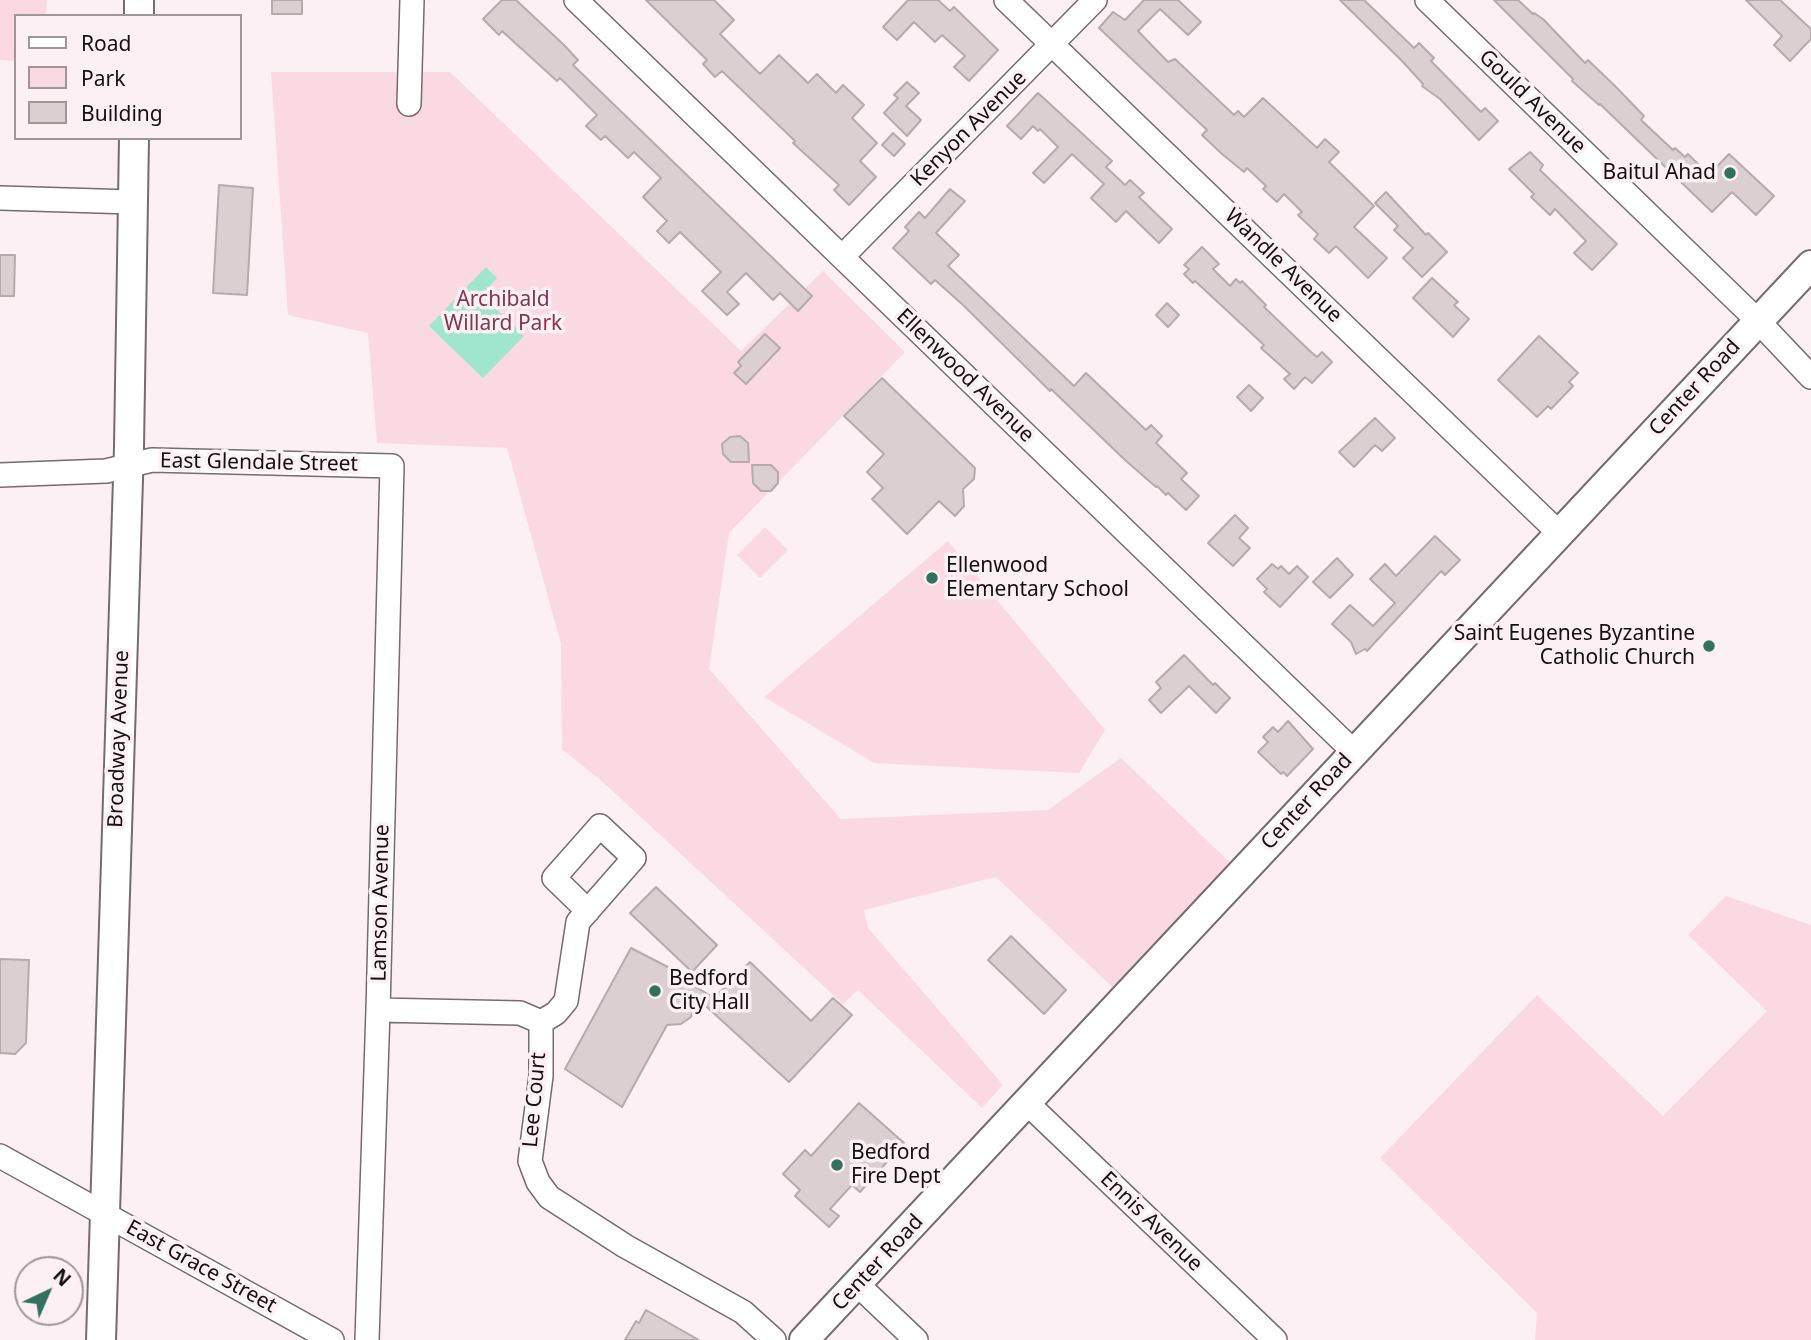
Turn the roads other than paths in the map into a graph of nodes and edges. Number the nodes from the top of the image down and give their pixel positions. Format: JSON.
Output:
{"nodes":[{"id":1,"x":412,"y":0,"type":"edge"},
{"id":2,"x":576,"y":0,"type":"edge"},
{"id":3,"x":1006,"y":0,"type":"edge"},
{"id":4,"x":1095,"y":0,"type":"edge"},
{"id":5,"x":1427,"y":0,"type":"edge"},
{"id":6,"x":1052,"y":44,"type":"junction"},
{"id":7,"x":409,"y":104,"type":"dead end"},
{"id":8,"x":134,"y":140,"type":"edge"},
{"id":9,"x":0,"y":198,"type":"edge"},
{"id":10,"x":132,"y":202,"type":"junction"},
{"id":11,"x":842,"y":257,"type":"junction"},
{"id":12,"x":1811,"y":265,"type":"edge"},
{"id":13,"x":1758,"y":321,"type":"junction"},
{"id":14,"x":1811,"y":377,"type":"edge"},
{"id":15,"x":128,"y":466,"type":"junction"},
{"id":16,"x":392,"y":466,"type":"joint"},
{"id":17,"x":0,"y":475,"type":"edge"},
{"id":18,"x":1559,"y":533,"type":"junction"},
{"id":19,"x":1354,"y":752,"type":"junction"},
{"id":20,"x":588,"y":911,"type":"dead end"},
{"id":21,"x":378,"y":1010,"type":"junction"},
{"id":22,"x":541,"y":1022,"type":"junction"},
{"id":23,"x":1027,"y":1103,"type":"junction"},
{"id":24,"x":0,"y":1156,"type":"edge"},
{"id":25,"x":106,"y":1215,"type":"junction"},
{"id":26,"x":858,"y":1285,"type":"junction"},
{"id":27,"x":101,"y":1340,"type":"edge"},
{"id":28,"x":332,"y":1340,"type":"edge"},
{"id":29,"x":367,"y":1340,"type":"edge"},
{"id":30,"x":774,"y":1340,"type":"edge"},
{"id":31,"x":804,"y":1340,"type":"edge"},
{"id":32,"x":916,"y":1340,"type":"edge"},
{"id":33,"x":1275,"y":1340,"type":"edge"}],
"edges":[{"from":1,"to":7,"type":"street"},
{"from":2,"to":11,"type":"street","name":"Ellenwood Avenue"},
{"from":3,"to":6,"type":"street","name":"Wandle Avenue"},
{"from":4,"to":6,"type":"street","name":"Kenyon Avenue"},
{"from":5,"to":13,"type":"street","name":"Gould Avenue"},
{"from":6,"to":11,"type":"street","name":"Kenyon Avenue"},
{"from":6,"to":18,"type":"street","name":"Wandle Avenue"},
{"from":8,"to":10,"type":"main road","name":"Broadway Avenue"},
{"from":9,"to":10,"type":"street"},
{"from":10,"to":15,"type":"main road","name":"Broadway Avenue"},
{"from":11,"to":19,"type":"street","name":"Ellenwood Avenue"},
{"from":12,"to":13,"type":"main road","name":"Center Road"},
{"from":13,"to":14,"type":"street","name":"Gould Avenue"},
{"from":13,"to":18,"type":"main road","name":"Center Road"},
{"from":15,"to":16,"type":"street","name":"East Glendale Street"},
{"from":15,"to":17,"type":"street","name":"East Glendale Street"},
{"from":15,"to":25,"type":"main road","name":"Broadway Avenue"},
{"from":16,"to":21,"type":"street","name":"Lamson Avenue"},
{"from":18,"to":19,"type":"main road","name":"Center Road"},
{"from":19,"to":23,"type":"main road","name":"Center Road"},
{"from":20,"to":22,"type":"street"},
{"from":21,"to":22,"type":"street","name":"Lee Court"},
{"from":21,"to":29,"type":"street","name":"Lamson Avenue"},
{"from":22,"to":30,"type":"street","name":"Lee Court"},
{"from":23,"to":26,"type":"main road","name":"Center Road"},
{"from":23,"to":33,"type":"street","name":"Ennis Avenue"},
{"from":24,"to":25,"type":"street","name":"East Grace Street"},
{"from":25,"to":27,"type":"main road","name":"Broadway Avenue"},
{"from":25,"to":28,"type":"street","name":"East Grace Street"},
{"from":26,"to":31,"type":"main road","name":"Center Road"},
{"from":26,"to":32,"type":"street"}]}
